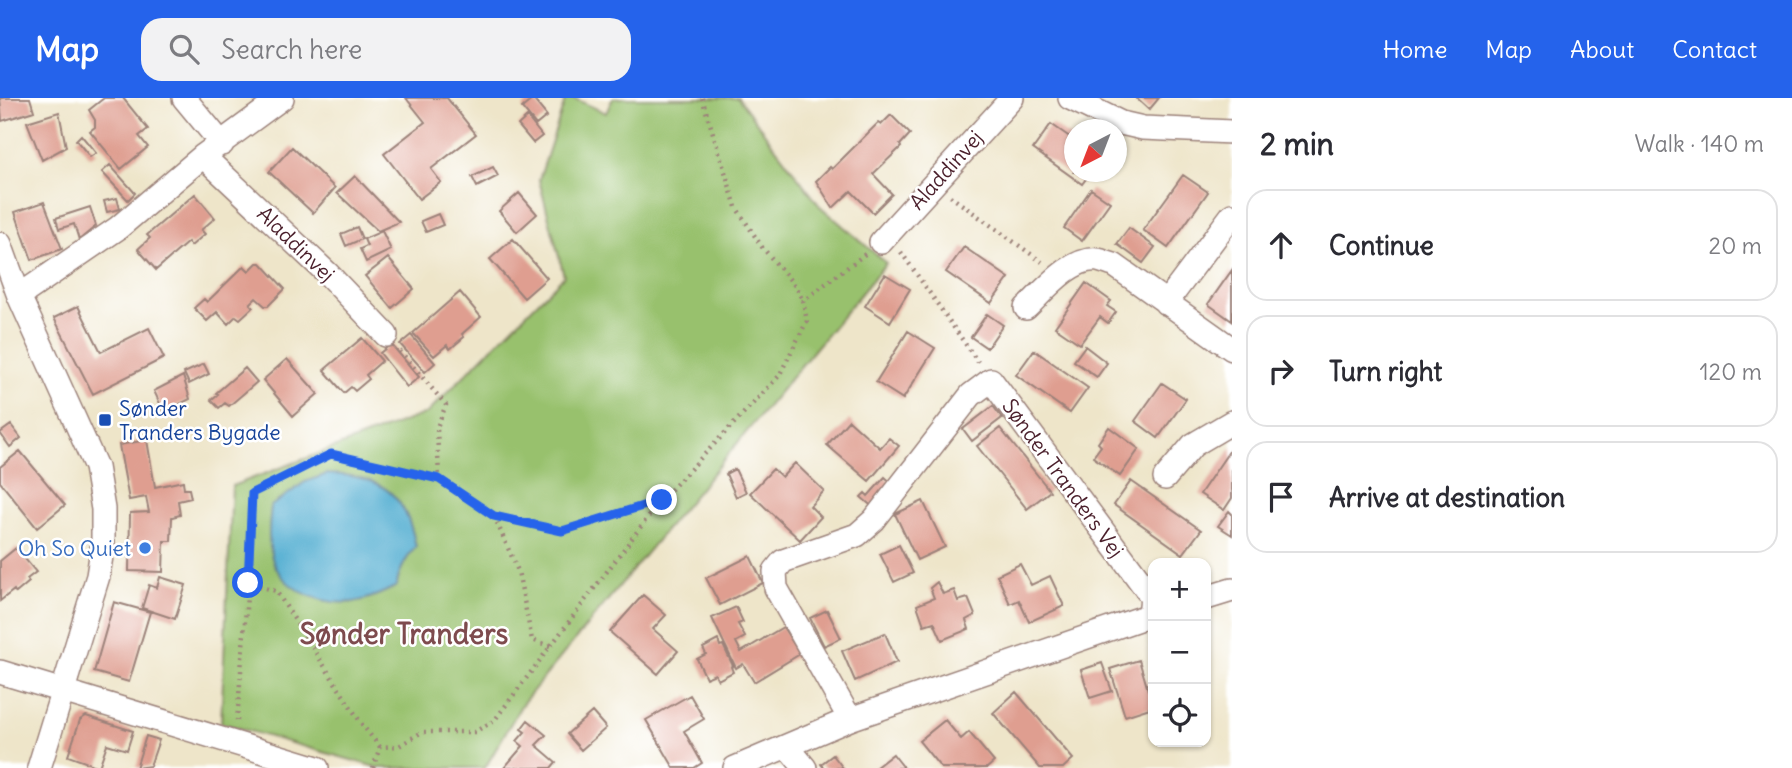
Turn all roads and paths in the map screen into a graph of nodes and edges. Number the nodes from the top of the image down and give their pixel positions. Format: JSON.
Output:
{"nodes":[{"id":1,"x":184,"y":98,"type":"edge"},
{"id":2,"x":282,"y":98,"type":"edge"},
{"id":3,"x":702,"y":98,"type":"edge"},
{"id":4,"x":1012,"y":98,"type":"edge"},
{"id":5,"x":1070,"y":98,"type":"edge"},
{"id":6,"x":1232,"y":132,"type":"edge"},
{"id":7,"x":213,"y":150,"type":"junction"},
{"id":8,"x":934,"y":184,"type":"junction"},
{"id":9,"x":1232,"y":215,"type":"edge"},
{"id":10,"x":881,"y":242,"type":"junction"},
{"id":11,"x":0,"y":244,"type":"edge"},
{"id":12,"x":1060,"y":275,"type":"junction"},
{"id":13,"x":19,"y":296,"type":"junction"},
{"id":14,"x":803,"y":301,"type":"junction"},
{"id":15,"x":1166,"y":303,"type":"junction"},
{"id":16,"x":1026,"y":308,"type":"dead end"},
{"id":17,"x":386,"y":335,"type":"joint"},
{"id":18,"x":1232,"y":349,"type":"edge"},
{"id":19,"x":991,"y":380,"type":"junction"},
{"id":20,"x":1232,"y":422,"type":"edge"},
{"id":21,"x":1165,"y":478,"type":"dead end"},
{"id":22,"x":439,"y":479,"type":"junction"},
{"id":23,"x":662,"y":500,"type":"junction"},
{"id":24,"x":494,"y":516,"type":"junction"},
{"id":25,"x":248,"y":583,"type":"junction"},
{"id":26,"x":1232,"y":590,"type":"edge"},
{"id":27,"x":1148,"y":592,"type":"edge"},
{"id":28,"x":1211,"y":596,"type":"edge"},
{"id":29,"x":1148,"y":615,"type":"edge"},
{"id":30,"x":550,"y":646,"type":"junction"},
{"id":31,"x":0,"y":672,"type":"edge"},
{"id":32,"x":63,"y":692,"type":"junction"},
{"id":33,"x":850,"y":719,"type":"junction"},
{"id":34,"x":235,"y":743,"type":"junction"},
{"id":35,"x":788,"y":746,"type":"junction"},
{"id":36,"x":380,"y":747,"type":"junction"},
{"id":37,"x":39,"y":768,"type":"edge"},
{"id":38,"x":317,"y":768,"type":"edge"},
{"id":39,"x":373,"y":768,"type":"edge"},
{"id":40,"x":735,"y":768,"type":"edge"},
{"id":41,"x":805,"y":768,"type":"edge"}],
"edges":[{"from":1,"to":7,"type":"street","name":"Aladdinvej"},
{"from":2,"to":7,"type":"street"},
{"from":3,"to":14,"type":"path"},
{"from":4,"to":8,"type":"street","name":"Aladdinvej"},
{"from":5,"to":6,"type":"street"},
{"from":7,"to":13,"type":"street"},
{"from":7,"to":17,"type":"street","name":"Aladdinvej"},
{"from":8,"to":10,"type":"street","name":"Aladdinvej"},
{"from":8,"to":12,"type":"path"},
{"from":9,"to":15,"type":"street"},
{"from":10,"to":14,"type":"path"},
{"from":10,"to":19,"type":"path"},
{"from":11,"to":13,"type":"street"},
{"from":12,"to":15,"type":"street"},
{"from":12,"to":16,"type":"street"},
{"from":13,"to":32,"type":"street"},
{"from":14,"to":23,"type":"path"},
{"from":15,"to":18,"type":"street"},
{"from":17,"to":22,"type":"path"},
{"from":19,"to":27,"type":"street","name":"Sønder Tranders Vej"},
{"from":19,"to":33,"type":"street","name":"Sønder Tranders Vej"},
{"from":20,"to":21,"type":"street"},
{"from":22,"to":24,"type":"path"},
{"from":22,"to":25,"type":"path"},
{"from":23,"to":24,"type":"path"},
{"from":23,"to":30,"type":"path"},
{"from":24,"to":30,"type":"path"},
{"from":25,"to":34,"type":"path"},
{"from":25,"to":36,"type":"path"},
{"from":26,"to":28,"type":"street"},
{"from":29,"to":33,"type":"street","name":"Sønder Tranders Vej"},
{"from":30,"to":36,"type":"path"},
{"from":31,"to":32,"type":"street"},
{"from":32,"to":34,"type":"street"},
{"from":32,"to":37,"type":"street"},
{"from":33,"to":35,"type":"street","name":"Sønder Tranders Vej"},
{"from":34,"to":38,"type":"street"},
{"from":35,"to":40,"type":"street","name":"Sønder Tranders Vej"},
{"from":35,"to":41,"type":"street"},
{"from":36,"to":39,"type":"path"}]}
